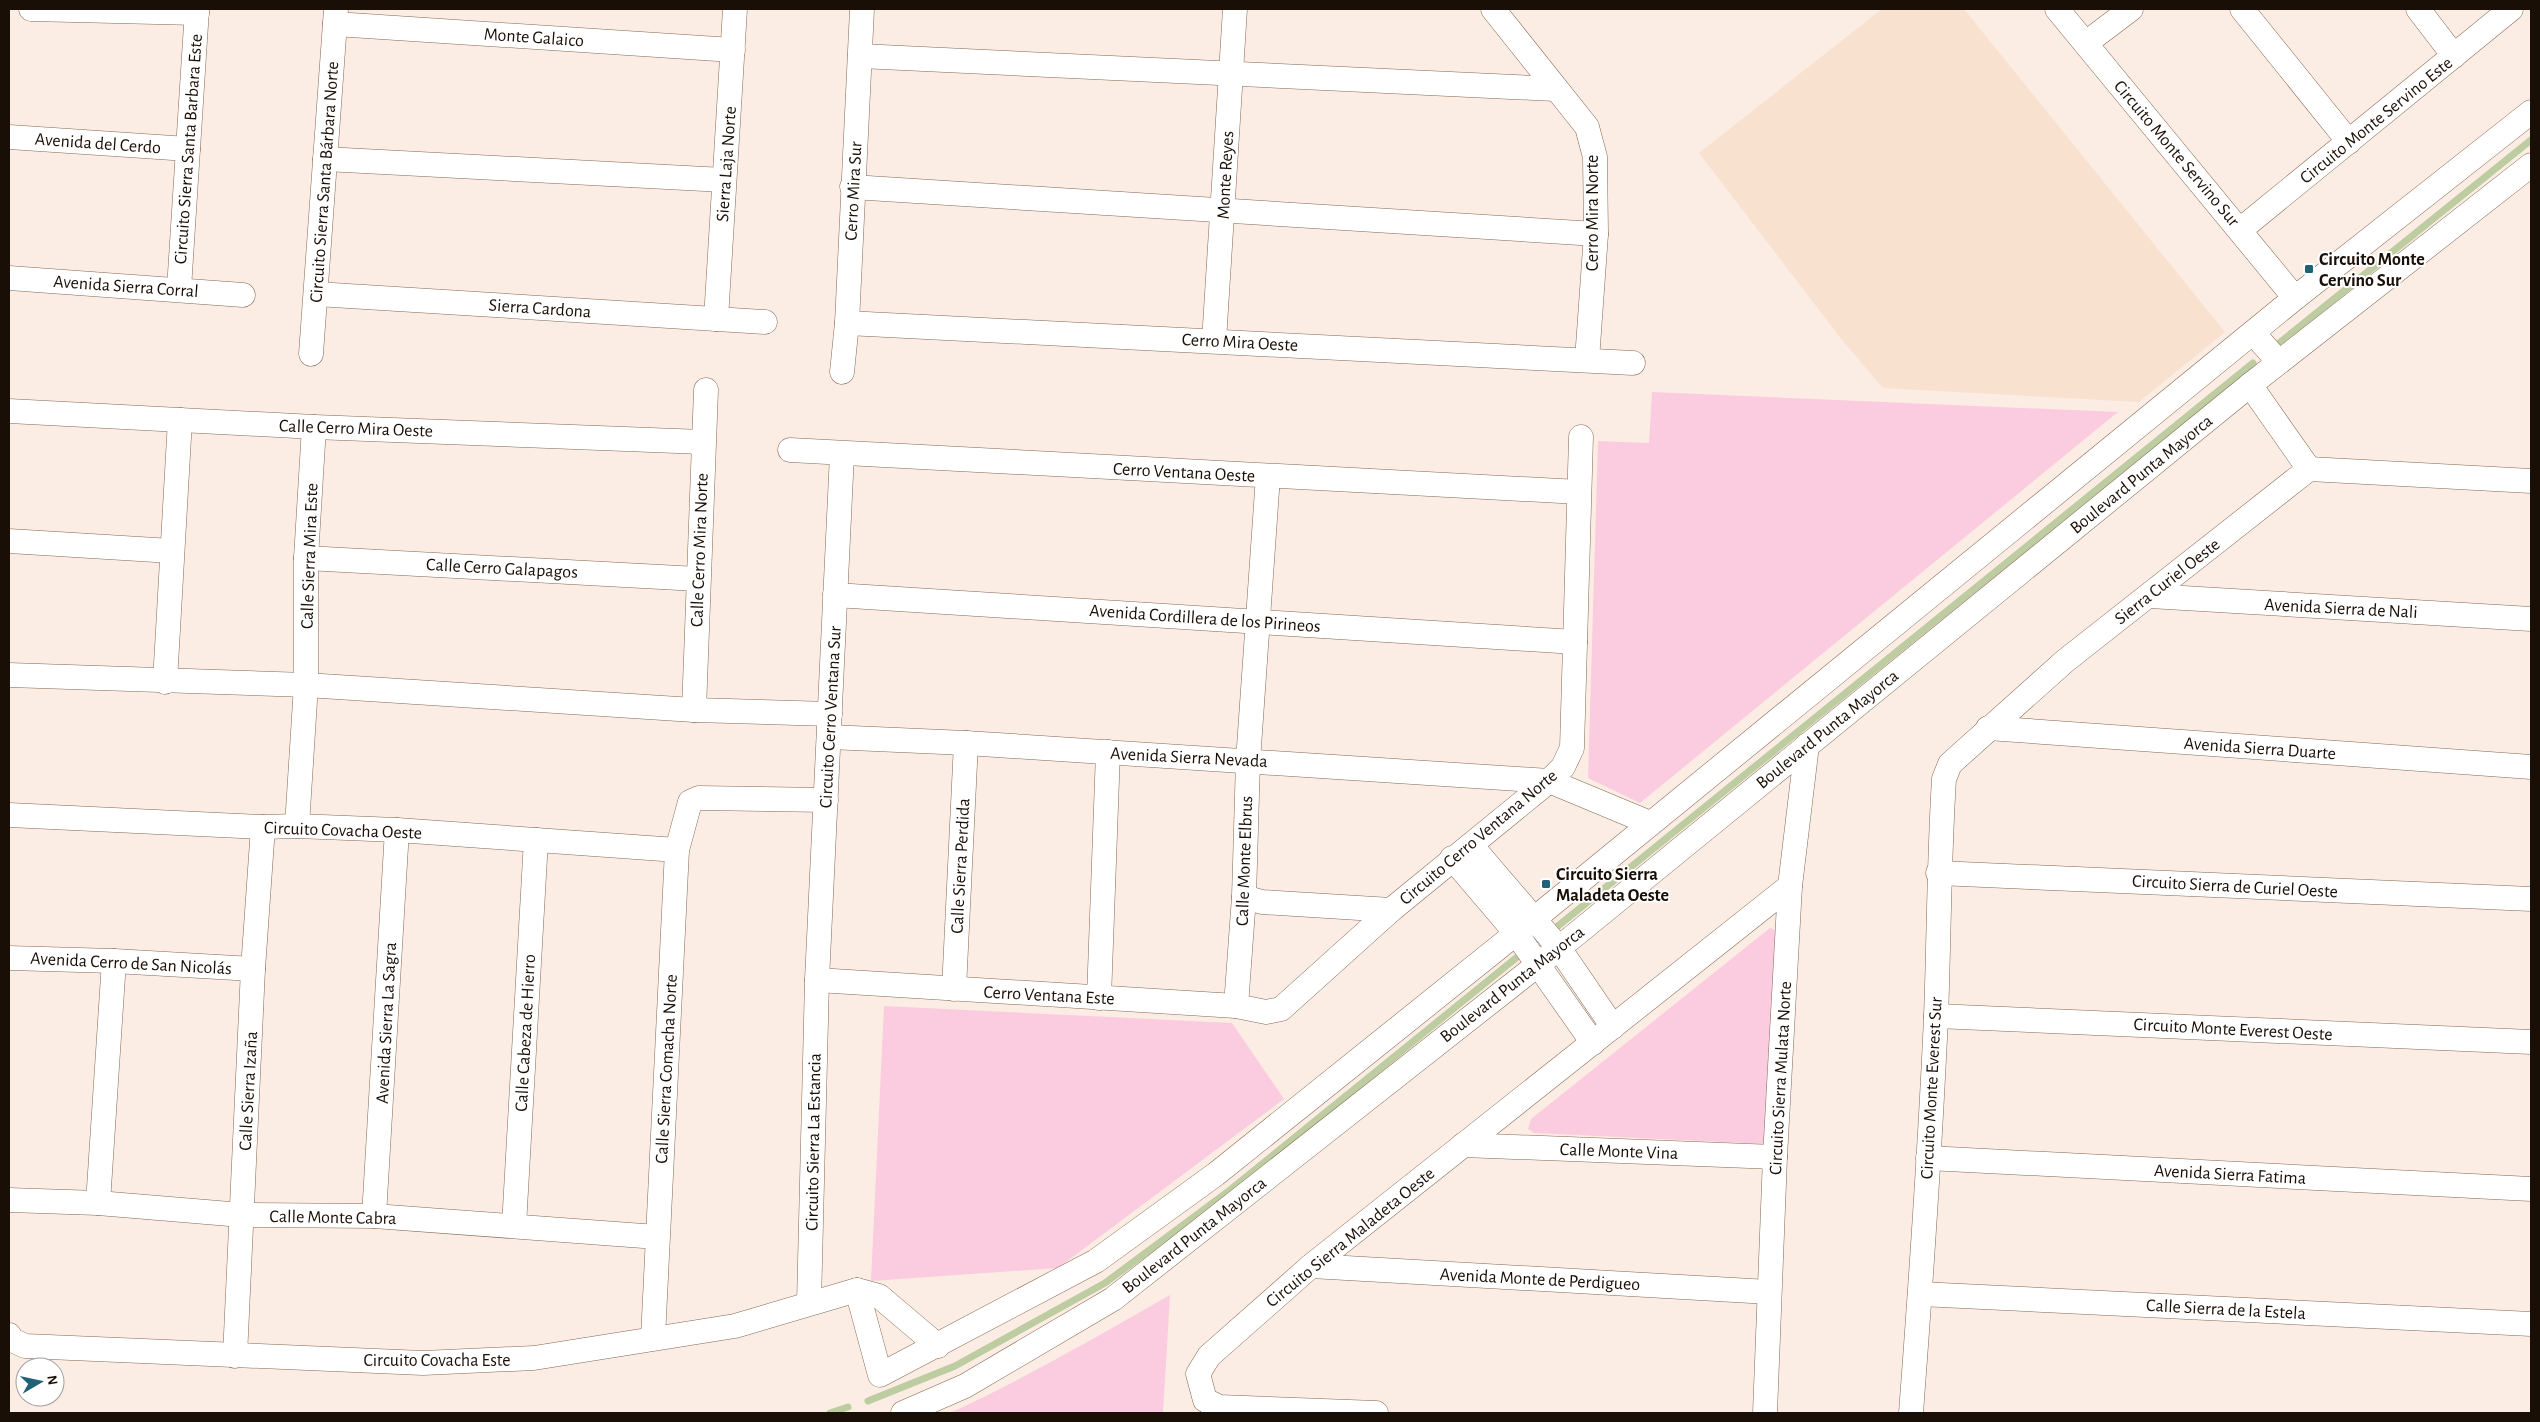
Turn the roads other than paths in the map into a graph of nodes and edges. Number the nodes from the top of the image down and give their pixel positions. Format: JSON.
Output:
{"nodes":[{"id":1,"x":31,"y":9,"type":"edge"},
{"id":2,"x":735,"y":9,"type":"edge"},
{"id":3,"x":862,"y":9,"type":"edge"},
{"id":4,"x":1235,"y":9,"type":"edge"},
{"id":5,"x":1493,"y":9,"type":"edge"},
{"id":6,"x":2057,"y":9,"type":"edge"},
{"id":7,"x":2131,"y":9,"type":"edge"},
{"id":8,"x":2242,"y":9,"type":"edge"},
{"id":9,"x":2418,"y":9,"type":"edge"},
{"id":10,"x":2511,"y":9,"type":"edge"},
{"id":11,"x":197,"y":11,"type":"edge"},
{"id":12,"x":335,"y":16,"type":"edge"},
{"id":13,"x":2086,"y":43,"type":"junction"},
{"id":14,"x":733,"y":50,"type":"junction"},
{"id":15,"x":860,"y":56,"type":"junction"},
{"id":16,"x":2454,"y":56,"type":"junction"},
{"id":17,"x":1231,"y":75,"type":"junction"},
{"id":18,"x":1555,"y":89,"type":"junction"},
{"id":19,"x":2531,"y":112,"type":"edge"},
{"id":20,"x":9,"y":137,"type":"edge"},
{"id":21,"x":2349,"y":142,"type":"junction"},
{"id":22,"x":188,"y":149,"type":"junction"},
{"id":23,"x":325,"y":159,"type":"junction"},
{"id":24,"x":2531,"y":165,"type":"edge"},
{"id":25,"x":724,"y":180,"type":"junction"},
{"id":26,"x":852,"y":187,"type":"junction"},
{"id":27,"x":1222,"y":212,"type":"junction"},
{"id":28,"x":2240,"y":230,"type":"junction"},
{"id":29,"x":1596,"y":234,"type":"junction"},
{"id":30,"x":9,"y":278,"type":"edge"},
{"id":31,"x":179,"y":289,"type":"junction"},
{"id":32,"x":316,"y":294,"type":"junction"},
{"id":33,"x":243,"y":295,"type":"dead end"},
{"id":34,"x":2295,"y":298,"type":"junction"},
{"id":35,"x":716,"y":319,"type":"junction"},
{"id":36,"x":765,"y":322,"type":"dead end"},
{"id":37,"x":847,"y":323,"type":"junction"},
{"id":38,"x":2253,"y":333,"type":"junction"},
{"id":39,"x":1214,"y":340,"type":"junction"},
{"id":40,"x":312,"y":354,"type":"dead end"},
{"id":41,"x":1587,"y":360,"type":"junction"},
{"id":42,"x":2280,"y":362,"type":"junction"},
{"id":43,"x":1633,"y":363,"type":"dead end"},
{"id":44,"x":842,"y":372,"type":"dead end"},
{"id":45,"x":2250,"y":385,"type":"junction"},
{"id":46,"x":706,"y":390,"type":"dead end"},
{"id":47,"x":9,"y":411,"type":"edge"},
{"id":48,"x":180,"y":420,"type":"junction"},
{"id":49,"x":314,"y":427,"type":"junction"},
{"id":50,"x":1581,"y":437,"type":"dead end"},
{"id":51,"x":703,"y":442,"type":"junction"},
{"id":52,"x":790,"y":450,"type":"dead end"},
{"id":53,"x":842,"y":454,"type":"junction"},
{"id":54,"x":2310,"y":469,"type":"junction"},
{"id":55,"x":1268,"y":476,"type":"junction"},
{"id":56,"x":2531,"y":481,"type":"edge"},
{"id":57,"x":1579,"y":492,"type":"junction"},
{"id":58,"x":9,"y":541,"type":"edge"},
{"id":59,"x":172,"y":551,"type":"junction"},
{"id":60,"x":306,"y":558,"type":"junction"},
{"id":61,"x":698,"y":579,"type":"junction"},
{"id":62,"x":835,"y":595,"type":"junction"},
{"id":63,"x":2150,"y":596,"type":"junction"},
{"id":64,"x":2531,"y":619,"type":"edge"},
{"id":65,"x":1258,"y":622,"type":"junction"},
{"id":66,"x":1575,"y":642,"type":"junction"},
{"id":67,"x":9,"y":675,"type":"edge"},
{"id":68,"x":165,"y":682,"type":"junction"},
{"id":69,"x":306,"y":685,"type":"junction"},
{"id":70,"x":694,"y":710,"type":"junction"},
{"id":71,"x":829,"y":725,"type":"junction"},
{"id":72,"x":1988,"y":728,"type":"junction"},
{"id":73,"x":966,"y":744,"type":"junction"},
{"id":74,"x":1807,"y":745,"type":"junction"},
{"id":75,"x":1108,"y":752,"type":"junction"},
{"id":76,"x":1248,"y":761,"type":"junction"},
{"id":77,"x":1950,"y":764,"type":"joint"},
{"id":78,"x":2531,"y":767,"type":"edge"},
{"id":79,"x":1549,"y":781,"type":"junction"},
{"id":80,"x":826,"y":800,"type":"junction"},
{"id":81,"x":9,"y":815,"type":"edge"},
{"id":82,"x":1650,"y":823,"type":"junction"},
{"id":83,"x":297,"y":826,"type":"junction"},
{"id":84,"x":263,"y":827,"type":"junction"},
{"id":85,"x":397,"y":830,"type":"junction"},
{"id":86,"x":536,"y":840,"type":"junction"},
{"id":87,"x":678,"y":850,"type":"junction"},
{"id":88,"x":1462,"y":852,"type":"junction"},
{"id":89,"x":1938,"y":873,"type":"junction"},
{"id":90,"x":1790,"y":886,"type":"junction"},
{"id":91,"x":1244,"y":897,"type":"junction"},
{"id":92,"x":2531,"y":899,"type":"edge"},
{"id":93,"x":1391,"y":910,"type":"junction"},
{"id":94,"x":1534,"y":919,"type":"junction"},
{"id":95,"x":1515,"y":932,"type":"junction"},
{"id":96,"x":1560,"y":948,"type":"junction"},
{"id":97,"x":9,"y":958,"type":"edge"},
{"id":98,"x":114,"y":961,"type":"junction"},
{"id":99,"x":1538,"y":965,"type":"junction"},
{"id":100,"x":254,"y":969,"type":"junction"},
{"id":101,"x":817,"y":980,"type":"junction"},
{"id":102,"x":954,"y":989,"type":"junction"},
{"id":103,"x":1099,"y":998,"type":"junction"},
{"id":104,"x":1236,"y":1006,"type":"junction"},
{"id":105,"x":1280,"y":1009,"type":"joint"},
{"id":106,"x":1936,"y":1016,"type":"junction"},
{"id":107,"x":1613,"y":1027,"type":"junction"},
{"id":108,"x":2531,"y":1042,"type":"edge"},
{"id":109,"x":1593,"y":1044,"type":"junction"},
{"id":110,"x":1464,"y":1145,"type":"junction"},
{"id":111,"x":1775,"y":1157,"type":"junction"},
{"id":112,"x":1928,"y":1158,"type":"junction"},
{"id":113,"x":2531,"y":1189,"type":"edge"},
{"id":114,"x":9,"y":1200,"type":"edge"},
{"id":115,"x":98,"y":1203,"type":"junction"},
{"id":116,"x":242,"y":1215,"type":"junction"},
{"id":117,"x":374,"y":1216,"type":"junction"},
{"id":118,"x":514,"y":1226,"type":"junction"},
{"id":119,"x":657,"y":1237,"type":"junction"},
{"id":120,"x":1311,"y":1266,"type":"junction"},
{"id":121,"x":857,"y":1290,"type":"junction"},
{"id":122,"x":1769,"y":1292,"type":"junction"},
{"id":123,"x":1920,"y":1294,"type":"junction"},
{"id":124,"x":809,"y":1303,"type":"junction"},
{"id":125,"x":2531,"y":1324,"type":"edge"},
{"id":126,"x":10,"y":1338,"type":"edge"},
{"id":127,"x":653,"y":1338,"type":"junction"},
{"id":128,"x":938,"y":1346,"type":"junction"},
{"id":129,"x":235,"y":1356,"type":"junction"},
{"id":130,"x":903,"y":1413,"type":"edge"},
{"id":131,"x":1376,"y":1413,"type":"edge"},
{"id":132,"x":1765,"y":1413,"type":"edge"},
{"id":133,"x":1910,"y":1413,"type":"edge"}],
"edges":[{"from":1,"to":11,"type":"street"},
{"from":2,"to":14,"type":"street","name":"Sierra Laja Norte"},
{"from":3,"to":15,"type":"street","name":"Cerro Mira Sur"},
{"from":4,"to":17,"type":"street","name":"Monte Reyes"},
{"from":5,"to":18,"type":"street","name":"Cerro Mira Norte"},
{"from":6,"to":13,"type":"street","name":"Circuito Monte Servino Sur"},
{"from":7,"to":13,"type":"street"},
{"from":8,"to":21,"type":"street"},
{"from":9,"to":16,"type":"street"},
{"from":10,"to":16,"type":"street","name":"Circuito Monte Servino Este"},
{"from":11,"to":22,"type":"street","name":"Circuito Sierra Santa Barbara Este"},
{"from":12,"to":14,"type":"street","name":"Monte Galaico"},
{"from":12,"to":23,"type":"street","name":"Circuito Sierra Santa Bárbara Norte"},
{"from":13,"to":28,"type":"street","name":"Circuito Monte Servino Sur"},
{"from":14,"to":25,"type":"street","name":"Sierra Laja Norte"},
{"from":15,"to":17,"type":"street"},
{"from":15,"to":26,"type":"street","name":"Cerro Mira Sur"},
{"from":16,"to":21,"type":"street","name":"Circuito Monte Servino Este"},
{"from":17,"to":18,"type":"street"},
{"from":17,"to":27,"type":"street","name":"Monte Reyes"},
{"from":18,"to":29,"type":"street","name":"Cerro Mira Norte"},
{"from":19,"to":34,"type":"street","name":"Boulevard Punta Mayorca"},
{"from":20,"to":22,"type":"street","name":"Avenida del Cerdo"},
{"from":21,"to":28,"type":"street","name":"Circuito Monte Servino Este"},
{"from":22,"to":31,"type":"street","name":"Circuito Sierra Santa Barbara Este"},
{"from":23,"to":25,"type":"street"},
{"from":23,"to":32,"type":"street","name":"Circuito Sierra Santa Bárbara Norte"},
{"from":24,"to":42,"type":"street","name":"Boulevard Punta Mayorca"},
{"from":25,"to":35,"type":"street","name":"Sierra Laja Norte"},
{"from":26,"to":27,"type":"street"},
{"from":26,"to":37,"type":"street","name":"Cerro Mira Sur"},
{"from":27,"to":29,"type":"street"},
{"from":27,"to":39,"type":"street","name":"Monte Reyes"},
{"from":28,"to":34,"type":"street","name":"Circuito Monte Servino Sur"},
{"from":29,"to":41,"type":"street","name":"Cerro Mira Norte"},
{"from":30,"to":31,"type":"street","name":"Avenida Sierra Corral"},
{"from":31,"to":33,"type":"street","name":"Avenida Sierra Corral"},
{"from":32,"to":35,"type":"street","name":"Sierra Cardona"},
{"from":32,"to":40,"type":"street","name":"Circuito Sierra Santa Bárbara Norte"},
{"from":34,"to":38,"type":"street","name":"Boulevard Punta Mayorca"},
{"from":35,"to":36,"type":"street","name":"Sierra Cardona"},
{"from":37,"to":39,"type":"street","name":"Cerro Mira Oeste"},
{"from":37,"to":44,"type":"street","name":"Cerro Mira Sur"},
{"from":38,"to":42,"type":"street"},
{"from":38,"to":82,"type":"street","name":"Boulevard Punta Mayorca"},
{"from":39,"to":41,"type":"street","name":"Cerro Mira Oeste"},
{"from":41,"to":43,"type":"street","name":"Cerro Mira Oeste"},
{"from":42,"to":45,"type":"street","name":"Boulevard Punta Mayorca"},
{"from":45,"to":54,"type":"street"},
{"from":45,"to":74,"type":"street","name":"Boulevard Punta Mayorca"},
{"from":46,"to":51,"type":"street","name":"Calle Cerro Mira Norte"},
{"from":47,"to":48,"type":"street","name":"Calle Cerro Mira Oeste"},
{"from":48,"to":49,"type":"street","name":"Calle Cerro Mira Oeste"},
{"from":48,"to":59,"type":"street"},
{"from":49,"to":51,"type":"street","name":"Calle Cerro Mira Oeste"},
{"from":49,"to":60,"type":"street","name":"Calle Sierra Mira Este"},
{"from":50,"to":57,"type":"street","name":"Circuito Cerro Ventana Norte"},
{"from":51,"to":61,"type":"street","name":"Calle Cerro Mira Norte"},
{"from":52,"to":53,"type":"street","name":"Cerro Ventana Oeste"},
{"from":53,"to":55,"type":"street","name":"Cerro Ventana Oeste"},
{"from":53,"to":62,"type":"street","name":"Circuito Cerro Ventana Sur"},
{"from":54,"to":56,"type":"street"},
{"from":54,"to":63,"type":"street","name":"Sierra Curiel Oeste"},
{"from":55,"to":57,"type":"street","name":"Cerro Ventana Oeste"},
{"from":55,"to":65,"type":"street","name":"Calle Monte Elbrus"},
{"from":57,"to":66,"type":"street","name":"Circuito Cerro Ventana Norte"},
{"from":58,"to":59,"type":"street"},
{"from":59,"to":68,"type":"street"},
{"from":60,"to":61,"type":"street","name":"Calle Cerro Galapagos"},
{"from":60,"to":69,"type":"street","name":"Calle Sierra Mira Este"},
{"from":61,"to":70,"type":"street","name":"Calle Cerro Mira Norte"},
{"from":62,"to":65,"type":"street","name":"Avenida Cordillera de los Pirineos"},
{"from":62,"to":71,"type":"street","name":"Circuito Cerro Ventana Sur"},
{"from":63,"to":64,"type":"street","name":"Avenida Sierra de Nali"},
{"from":63,"to":72,"type":"street","name":"Sierra Curiel Oeste"},
{"from":65,"to":66,"type":"street","name":"Avenida Cordillera de los Pirineos"},
{"from":65,"to":76,"type":"street","name":"Calle Monte Elbrus"},
{"from":66,"to":79,"type":"street","name":"Circuito Cerro Ventana Norte"},
{"from":67,"to":68,"type":"street","name":"Avenida Sierra Nevada"},
{"from":68,"to":69,"type":"street","name":"Avenida Sierra Nevada"},
{"from":69,"to":70,"type":"street","name":"Avenida Sierra Nevada"},
{"from":69,"to":83,"type":"street","name":"Calle Sierra Mira Este"},
{"from":70,"to":71,"type":"street","name":"Avenida Sierra Nevada"},
{"from":71,"to":73,"type":"street","name":"Avenida Sierra Nevada"},
{"from":71,"to":80,"type":"street","name":"Circuito Cerro Ventana Sur"},
{"from":72,"to":77,"type":"street","name":"Sierra Curiel Oeste"},
{"from":72,"to":78,"type":"street","name":"Avenida Sierra Duarte"},
{"from":73,"to":75,"type":"street","name":"Avenida Sierra Nevada"},
{"from":73,"to":102,"type":"street","name":"Calle Sierra Perdida"},
{"from":74,"to":90,"type":"street","name":"Circuito Sierra Mulata Norte"},
{"from":74,"to":96,"type":"street","name":"Boulevard Punta Mayorca"},
{"from":75,"to":76,"type":"street","name":"Avenida Sierra Nevada"},
{"from":75,"to":103,"type":"street"},
{"from":76,"to":79,"type":"street","name":"Avenida Sierra Nevada"},
{"from":76,"to":91,"type":"street","name":"Calle Monte Elbrus"},
{"from":77,"to":89,"type":"street","name":"Circuito Monte Everest Sur"},
{"from":79,"to":82,"type":"street","name":"Avenida Sierra Nevada"},
{"from":79,"to":88,"type":"street","name":"Circuito Cerro Ventana Norte"},
{"from":80,"to":87,"type":"street","name":"Calle Sierra Comacha Norte"},
{"from":80,"to":101,"type":"street","name":"Circuito Cerro Ventana Sur"},
{"from":81,"to":84,"type":"street","name":"Circuito Covacha Oeste"},
{"from":82,"to":94,"type":"street","name":"Boulevard Punta Mayorca"},
{"from":83,"to":84,"type":"street","name":"Circuito Covacha Oeste"},
{"from":83,"to":85,"type":"street","name":"Circuito Covacha Oeste"},
{"from":84,"to":100,"type":"street","name":"Calle Sierra Izaña"},
{"from":85,"to":86,"type":"street","name":"Circuito Covacha Oeste"},
{"from":85,"to":117,"type":"street","name":"Avenida Sierra La Sagra"},
{"from":86,"to":87,"type":"street","name":"Circuito Covacha Oeste"},
{"from":86,"to":118,"type":"street","name":"Calle Cabeza de Hierro"},
{"from":87,"to":119,"type":"street","name":"Calle Sierra Comacha Norte"},
{"from":88,"to":93,"type":"street","name":"Circuito Cerro Ventana Norte"},
{"from":88,"to":94,"type":"street"},
{"from":88,"to":95,"type":"street"},
{"from":89,"to":92,"type":"street","name":"Circuito Sierra de Curiel Oeste"},
{"from":89,"to":106,"type":"street","name":"Circuito Monte Everest Sur"},
{"from":90,"to":107,"type":"street","name":"Circuito Sierra Maladeta Oeste"},
{"from":90,"to":111,"type":"street","name":"Circuito Sierra Mulata Norte"},
{"from":91,"to":93,"type":"street"},
{"from":91,"to":104,"type":"street","name":"Calle Monte Elbrus"},
{"from":93,"to":105,"type":"street","name":"Circuito Cerro Ventana Norte"},
{"from":94,"to":95,"type":"street","name":"Boulevard Punta Mayorca"},
{"from":94,"to":96,"type":"street"},
{"from":95,"to":99,"type":"street"},
{"from":95,"to":128,"type":"street","name":"Boulevard Punta Mayorca"},
{"from":96,"to":99,"type":"street","name":"Boulevard Punta Mayorca"},
{"from":96,"to":107,"type":"street"},
{"from":97,"to":98,"type":"street","name":"Avenida Cerro de San Nicolás"},
{"from":98,"to":100,"type":"street","name":"Avenida Cerro de San Nicolás"},
{"from":98,"to":115,"type":"street"},
{"from":99,"to":109,"type":"street"},
{"from":99,"to":130,"type":"street","name":"Boulevard Punta Mayorca"},
{"from":100,"to":116,"type":"street","name":"Calle Sierra Izaña"},
{"from":101,"to":102,"type":"street","name":"Cerro Ventana Este"},
{"from":101,"to":124,"type":"street","name":"Circuito Sierra La Estancia"},
{"from":102,"to":103,"type":"street","name":"Cerro Ventana Este"},
{"from":103,"to":104,"type":"street","name":"Cerro Ventana Este"},
{"from":104,"to":105,"type":"street","name":"Cerro Ventana Este"},
{"from":106,"to":108,"type":"street","name":"Circuito Monte Everest Oeste"},
{"from":106,"to":112,"type":"street","name":"Circuito Monte Everest Sur"},
{"from":107,"to":109,"type":"street","name":"Circuito Sierra Maladeta Oeste"},
{"from":109,"to":110,"type":"street","name":"Circuito Sierra Maladeta Oeste"},
{"from":110,"to":111,"type":"street","name":"Calle Monte Vina"},
{"from":110,"to":120,"type":"street","name":"Circuito Sierra Maladeta Oeste"},
{"from":111,"to":122,"type":"street","name":"Circuito Sierra Mulata Norte"},
{"from":112,"to":113,"type":"street","name":"Avenida Sierra Fatima"},
{"from":112,"to":123,"type":"street","name":"Circuito Monte Everest Sur"},
{"from":114,"to":115,"type":"street","name":"Calle Monte Cabra"},
{"from":115,"to":116,"type":"street","name":"Calle Monte Cabra"},
{"from":116,"to":117,"type":"street","name":"Calle Monte Cabra"},
{"from":116,"to":129,"type":"street","name":"Calle Sierra Izaña"},
{"from":117,"to":118,"type":"street","name":"Calle Monte Cabra"},
{"from":118,"to":119,"type":"street","name":"Calle Monte Cabra"},
{"from":119,"to":127,"type":"street","name":"Calle Sierra Comacha Norte"},
{"from":120,"to":122,"type":"street","name":"Avenida Monte de Perdigueo"},
{"from":120,"to":131,"type":"street","name":"Circuito Sierra Maladeta Oeste"},
{"from":121,"to":124,"type":"street","name":"Circuito Covacha Este"},
{"from":121,"to":128,"type":"street"},
{"from":121,"to":128,"type":"street","name":"Boulevard Punta Mayorca"},
{"from":122,"to":132,"type":"street","name":"Circuito Sierra Mulata Norte"},
{"from":123,"to":125,"type":"street","name":"Calle Sierra de la Estela"},
{"from":123,"to":133,"type":"street","name":"Circuito Monte Everest Sur"},
{"from":124,"to":127,"type":"street","name":"Circuito Covacha Este"},
{"from":126,"to":129,"type":"street","name":"Circuito Covacha Este"},
{"from":127,"to":129,"type":"street","name":"Circuito Covacha Este"}]}
